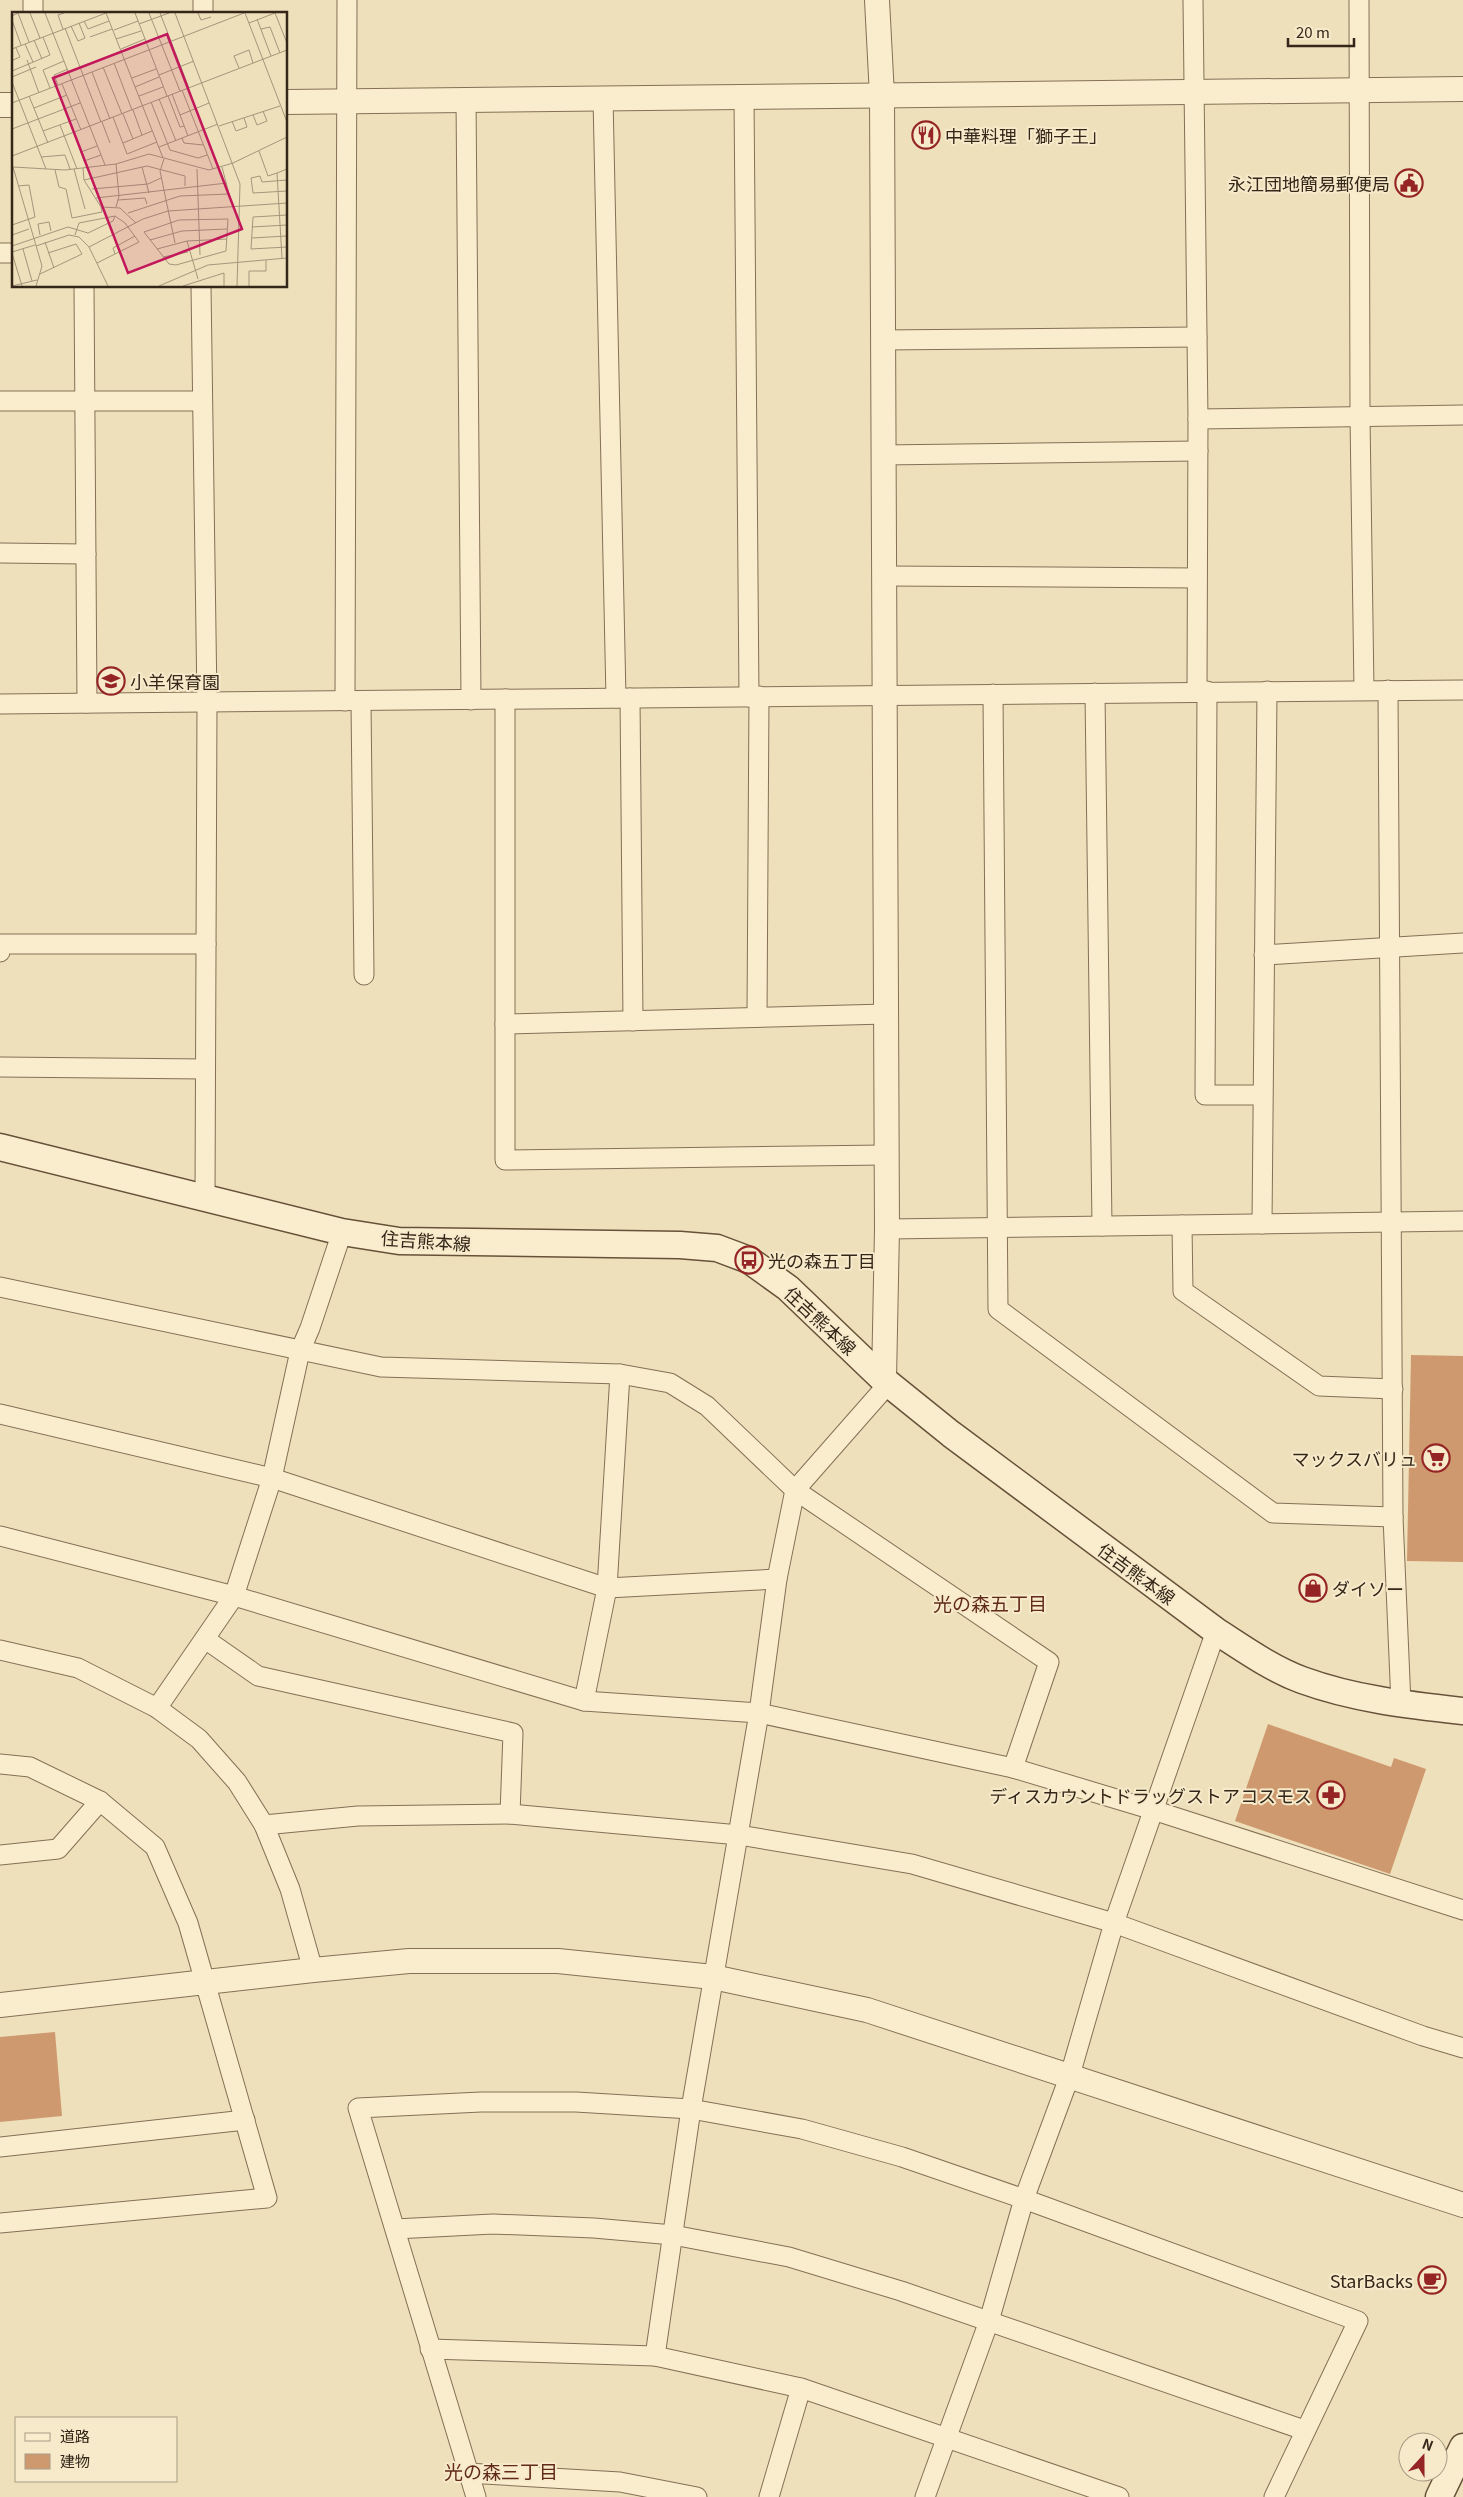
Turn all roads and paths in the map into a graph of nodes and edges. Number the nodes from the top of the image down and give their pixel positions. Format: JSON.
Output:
{"nodes":[{"id":1,"x":347,"y":0,"type":"edge"},
{"id":2,"x":877,"y":0,"type":"edge"},
{"id":3,"x":1193,"y":0,"type":"edge"},
{"id":4,"x":1359,"y":0,"type":"edge"},
{"id":5,"x":1361,"y":88,"type":"junction"},
{"id":6,"x":1463,"y":89,"type":"edge"},
{"id":7,"x":1194,"y":91,"type":"junction"},
{"id":8,"x":882,"y":96,"type":"junction"},
{"id":9,"x":744,"y":97,"type":"junction"},
{"id":10,"x":466,"y":98,"type":"junction"},
{"id":11,"x":603,"y":98,"type":"junction"},
{"id":12,"x":348,"y":101,"type":"junction"},
{"id":13,"x":288,"y":102,"type":"edge"},
{"id":14,"x":84,"y":288,"type":"edge"},
{"id":15,"x":202,"y":288,"type":"edge"},
{"id":16,"x":1197,"y":337,"type":"junction"},
{"id":17,"x":882,"y":340,"type":"junction"},
{"id":18,"x":0,"y":401,"type":"edge"},
{"id":19,"x":85,"y":401,"type":"junction"},
{"id":20,"x":202,"y":401,"type":"junction"},
{"id":21,"x":1463,"y":415,"type":"edge"},
{"id":22,"x":1360,"y":417,"type":"junction"},
{"id":23,"x":1198,"y":419,"type":"junction"},
{"id":24,"x":1198,"y":451,"type":"junction"},
{"id":25,"x":882,"y":455,"type":"junction"},
{"id":26,"x":0,"y":553,"type":"edge"},
{"id":27,"x":86,"y":554,"type":"junction"},
{"id":28,"x":883,"y":576,"type":"junction"},
{"id":29,"x":1197,"y":578,"type":"junction"},
{"id":30,"x":1364,"y":690,"type":"junction"},
{"id":31,"x":1388,"y":690,"type":"junction"},
{"id":32,"x":1463,"y":690,"type":"edge"},
{"id":33,"x":1202,"y":691,"type":"junction"},
{"id":34,"x":1266,"y":691,"type":"junction"},
{"id":35,"x":1095,"y":693,"type":"junction"},
{"id":36,"x":993,"y":694,"type":"junction"},
{"id":37,"x":883,"y":695,"type":"junction"},
{"id":38,"x":754,"y":696,"type":"junction"},
{"id":39,"x":623,"y":698,"type":"junction"},
{"id":40,"x":504,"y":699,"type":"junction"},
{"id":41,"x":471,"y":700,"type":"junction"},
{"id":42,"x":353,"y":701,"type":"junction"},
{"id":43,"x":207,"y":702,"type":"junction"},
{"id":44,"x":87,"y":703,"type":"junction"},
{"id":45,"x":0,"y":704,"type":"edge"},
{"id":46,"x":1463,"y":943,"type":"edge"},
{"id":47,"x":206,"y":944,"type":"junction"},
{"id":48,"x":1389,"y":946,"type":"junction"},
{"id":49,"x":0,"y":952,"type":"edge"},
{"id":50,"x":1264,"y":955,"type":"junction"},
{"id":51,"x":364,"y":975,"type":"dead end"},
{"id":52,"x":886,"y":1014,"type":"junction"},
{"id":53,"x":757,"y":1017,"type":"junction"},
{"id":54,"x":633,"y":1020,"type":"junction"},
{"id":55,"x":505,"y":1024,"type":"junction"},
{"id":56,"x":0,"y":1067,"type":"edge"},
{"id":57,"x":205,"y":1069,"type":"junction"},
{"id":58,"x":1262,"y":1096,"type":"junction"},
{"id":59,"x":0,"y":1147,"type":"edge"},
{"id":60,"x":885,"y":1155,"type":"junction"},
{"id":61,"x":204,"y":1197,"type":"junction"},
{"id":62,"x":1463,"y":1221,"type":"edge"},
{"id":63,"x":1393,"y":1222,"type":"junction"},
{"id":64,"x":1262,"y":1224,"type":"junction"},
{"id":65,"x":1182,"y":1225,"type":"junction"},
{"id":66,"x":1102,"y":1226,"type":"junction"},
{"id":67,"x":997,"y":1227,"type":"junction"},
{"id":68,"x":887,"y":1229,"type":"junction"},
{"id":69,"x":342,"y":1232,"type":"junction"},
{"id":70,"x":0,"y":1288,"type":"edge"},
{"id":71,"x":300,"y":1351,"type":"junction"},
{"id":72,"x":620,"y":1374,"type":"junction"},
{"id":73,"x":887,"y":1381,"type":"junction"},
{"id":74,"x":1393,"y":1389,"type":"junction"},
{"id":75,"x":0,"y":1414,"type":"edge"},
{"id":76,"x":272,"y":1478,"type":"junction"},
{"id":77,"x":795,"y":1490,"type":"junction"},
{"id":78,"x":1393,"y":1517,"type":"junction"},
{"id":79,"x":0,"y":1536,"type":"edge"},
{"id":80,"x":777,"y":1579,"type":"junction"},
{"id":81,"x":607,"y":1588,"type":"junction"},
{"id":82,"x":234,"y":1596,"type":"junction"},
{"id":83,"x":1216,"y":1631,"type":"junction"},
{"id":84,"x":205,"y":1639,"type":"junction"},
{"id":85,"x":0,"y":1650,"type":"edge"},
{"id":86,"x":584,"y":1700,"type":"junction"},
{"id":87,"x":1401,"y":1704,"type":"junction"},
{"id":88,"x":157,"y":1708,"type":"junction"},
{"id":89,"x":1463,"y":1711,"type":"edge"},
{"id":90,"x":759,"y":1713,"type":"junction"},
{"id":91,"x":0,"y":1764,"type":"edge"},
{"id":92,"x":1013,"y":1768,"type":"junction"},
{"id":93,"x":100,"y":1801,"type":"junction"},
{"id":94,"x":1153,"y":1810,"type":"junction"},
{"id":95,"x":510,"y":1814,"type":"junction"},
{"id":96,"x":264,"y":1824,"type":"junction"},
{"id":97,"x":739,"y":1835,"type":"junction"},
{"id":98,"x":0,"y":1855,"type":"edge"},
{"id":99,"x":1463,"y":1910,"type":"edge"},
{"id":100,"x":1114,"y":1923,"type":"junction"},
{"id":101,"x":313,"y":1970,"type":"junction"},
{"id":102,"x":713,"y":1977,"type":"junction"},
{"id":103,"x":204,"y":1983,"type":"junction"},
{"id":104,"x":0,"y":2005,"type":"edge"},
{"id":105,"x":1463,"y":2048,"type":"edge"},
{"id":106,"x":1070,"y":2075,"type":"junction"},
{"id":107,"x":691,"y":2109,"type":"junction"},
{"id":108,"x":245,"y":2120,"type":"junction"},
{"id":109,"x":0,"y":2147,"type":"edge"},
{"id":110,"x":1024,"y":2199,"type":"junction"},
{"id":111,"x":1463,"y":2205,"type":"edge"},
{"id":112,"x":0,"y":2223,"type":"edge"},
{"id":113,"x":395,"y":2229,"type":"junction"},
{"id":114,"x":673,"y":2236,"type":"junction"},
{"id":115,"x":989,"y":2321,"type":"junction"},
{"id":116,"x":430,"y":2349,"type":"junction"},
{"id":117,"x":655,"y":2356,"type":"junction"},
{"id":118,"x":801,"y":2388,"type":"junction"},
{"id":119,"x":1304,"y":2430,"type":"junction"},
{"id":120,"x":944,"y":2439,"type":"junction"},
{"id":121,"x":1463,"y":2447,"type":"edge"},
{"id":122,"x":467,"y":2473,"type":"junction"},
{"id":123,"x":476,"y":2497,"type":"edge"},
{"id":124,"x":697,"y":2497,"type":"edge"},
{"id":125,"x":768,"y":2497,"type":"edge"},
{"id":126,"x":925,"y":2497,"type":"edge"},
{"id":127,"x":1119,"y":2497,"type":"edge"},
{"id":128,"x":1274,"y":2497,"type":"edge"},
{"id":129,"x":1439,"y":2497,"type":"edge"}],
"edges":[{"from":1,"to":12,"type":"street"},
{"from":2,"to":8,"type":"street"},
{"from":3,"to":7,"type":"street"},
{"from":4,"to":5,"type":"street"},
{"from":5,"to":6,"type":"street"},
{"from":5,"to":7,"type":"street"},
{"from":5,"to":22,"type":"street"},
{"from":7,"to":8,"type":"street"},
{"from":7,"to":16,"type":"street"},
{"from":8,"to":9,"type":"street"},
{"from":8,"to":17,"type":"street"},
{"from":9,"to":11,"type":"street"},
{"from":9,"to":38,"type":"street"},
{"from":10,"to":11,"type":"street"},
{"from":10,"to":12,"type":"street"},
{"from":10,"to":41,"type":"street"},
{"from":11,"to":39,"type":"street"},
{"from":12,"to":13,"type":"street"},
{"from":12,"to":42,"type":"street"},
{"from":14,"to":19,"type":"street"},
{"from":15,"to":20,"type":"street"},
{"from":16,"to":17,"type":"street"},
{"from":16,"to":23,"type":"street"},
{"from":17,"to":25,"type":"street"},
{"from":18,"to":19,"type":"street"},
{"from":19,"to":20,"type":"street"},
{"from":19,"to":27,"type":"street"},
{"from":20,"to":43,"type":"street"},
{"from":21,"to":22,"type":"street"},
{"from":22,"to":23,"type":"street"},
{"from":22,"to":30,"type":"street"},
{"from":23,"to":24,"type":"street"},
{"from":24,"to":25,"type":"street"},
{"from":24,"to":29,"type":"street"},
{"from":25,"to":28,"type":"street"},
{"from":26,"to":27,"type":"street"},
{"from":27,"to":44,"type":"street"},
{"from":28,"to":29,"type":"street"},
{"from":28,"to":37,"type":"street"},
{"from":29,"to":33,"type":"street"},
{"from":30,"to":31,"type":"street"},
{"from":30,"to":34,"type":"street"},
{"from":31,"to":32,"type":"street"},
{"from":31,"to":48,"type":"street"},
{"from":33,"to":34,"type":"street"},
{"from":33,"to":35,"type":"street"},
{"from":33,"to":58,"type":"street"},
{"from":34,"to":50,"type":"street"},
{"from":35,"to":36,"type":"street"},
{"from":35,"to":66,"type":"street"},
{"from":36,"to":37,"type":"street"},
{"from":36,"to":67,"type":"street"},
{"from":37,"to":38,"type":"street"},
{"from":37,"to":52,"type":"street"},
{"from":38,"to":39,"type":"street"},
{"from":38,"to":53,"type":"street"},
{"from":39,"to":40,"type":"street"},
{"from":39,"to":54,"type":"street"},
{"from":40,"to":41,"type":"street"},
{"from":40,"to":55,"type":"street"},
{"from":41,"to":42,"type":"street"},
{"from":42,"to":43,"type":"street"},
{"from":42,"to":51,"type":"street"},
{"from":43,"to":44,"type":"street"},
{"from":43,"to":47,"type":"street"},
{"from":44,"to":45,"type":"street"},
{"from":46,"to":48,"type":"street"},
{"from":47,"to":49,"type":"street"},
{"from":47,"to":57,"type":"street"},
{"from":48,"to":50,"type":"street"},
{"from":48,"to":63,"type":"street"},
{"from":50,"to":58,"type":"street"},
{"from":52,"to":53,"type":"street"},
{"from":52,"to":60,"type":"street"},
{"from":53,"to":54,"type":"street"},
{"from":54,"to":55,"type":"street"},
{"from":55,"to":60,"type":"street"},
{"from":56,"to":57,"type":"street"},
{"from":57,"to":61,"type":"street"},
{"from":58,"to":64,"type":"street"},
{"from":59,"to":61,"type":"main road","name":"住吉熊本線"},
{"from":60,"to":68,"type":"street"},
{"from":61,"to":69,"type":"main road","name":"住吉熊本線"},
{"from":62,"to":63,"type":"street"},
{"from":63,"to":64,"type":"street"},
{"from":63,"to":74,"type":"street"},
{"from":64,"to":65,"type":"street"},
{"from":65,"to":66,"type":"street"},
{"from":65,"to":74,"type":"street"},
{"from":66,"to":67,"type":"street"},
{"from":67,"to":68,"type":"street"},
{"from":67,"to":78,"type":"street"},
{"from":68,"to":73,"type":"street"},
{"from":69,"to":71,"type":"street"},
{"from":69,"to":73,"type":"main road","name":"住吉熊本線"},
{"from":70,"to":71,"type":"street"},
{"from":71,"to":72,"type":"street"},
{"from":71,"to":76,"type":"street"},
{"from":72,"to":77,"type":"street"},
{"from":72,"to":81,"type":"street"},
{"from":73,"to":77,"type":"street"},
{"from":73,"to":83,"type":"main road","name":"住吉熊本線"},
{"from":74,"to":78,"type":"street"},
{"from":75,"to":76,"type":"street"},
{"from":76,"to":81,"type":"street"},
{"from":76,"to":82,"type":"street"},
{"from":77,"to":80,"type":"street"},
{"from":77,"to":92,"type":"street"},
{"from":78,"to":87,"type":"street"},
{"from":79,"to":82,"type":"street"},
{"from":80,"to":81,"type":"street"},
{"from":80,"to":90,"type":"street"},
{"from":81,"to":86,"type":"street"},
{"from":82,"to":84,"type":"street"},
{"from":82,"to":86,"type":"street"},
{"from":83,"to":87,"type":"main road","name":"住吉熊本線"},
{"from":83,"to":94,"type":"street"},
{"from":84,"to":88,"type":"street"},
{"from":84,"to":95,"type":"street"},
{"from":85,"to":88,"type":"street"},
{"from":86,"to":90,"type":"street"},
{"from":87,"to":89,"type":"main road","name":"住吉熊本線"},
{"from":88,"to":96,"type":"street"},
{"from":90,"to":92,"type":"street"},
{"from":90,"to":97,"type":"street"},
{"from":91,"to":93,"type":"street"},
{"from":92,"to":94,"type":"street"},
{"from":93,"to":98,"type":"street"},
{"from":93,"to":103,"type":"street"},
{"from":94,"to":99,"type":"street"},
{"from":94,"to":100,"type":"street"},
{"from":95,"to":96,"type":"street"},
{"from":95,"to":97,"type":"street"},
{"from":96,"to":101,"type":"street"},
{"from":97,"to":100,"type":"street"},
{"from":97,"to":102,"type":"street"},
{"from":100,"to":105,"type":"street"},
{"from":100,"to":106,"type":"street"},
{"from":101,"to":102,"type":"street"},
{"from":101,"to":103,"type":"street"},
{"from":102,"to":106,"type":"street"},
{"from":102,"to":107,"type":"street"},
{"from":103,"to":104,"type":"street"},
{"from":103,"to":108,"type":"street"},
{"from":106,"to":110,"type":"street"},
{"from":106,"to":111,"type":"street"},
{"from":107,"to":110,"type":"street"},
{"from":107,"to":113,"type":"street"},
{"from":107,"to":114,"type":"street"},
{"from":108,"to":109,"type":"street"},
{"from":108,"to":112,"type":"street"},
{"from":110,"to":115,"type":"street"},
{"from":110,"to":119,"type":"street"},
{"from":113,"to":114,"type":"street"},
{"from":113,"to":116,"type":"street"},
{"from":114,"to":115,"type":"street"},
{"from":114,"to":117,"type":"street"},
{"from":115,"to":119,"type":"street"},
{"from":115,"to":120,"type":"street"},
{"from":116,"to":117,"type":"street"},
{"from":116,"to":122,"type":"street"},
{"from":117,"to":118,"type":"street"},
{"from":118,"to":120,"type":"street"},
{"from":118,"to":125,"type":"street"},
{"from":119,"to":128,"type":"street"},
{"from":120,"to":126,"type":"street"},
{"from":120,"to":127,"type":"street"},
{"from":121,"to":129,"type":"main road"},
{"from":122,"to":123,"type":"street"},
{"from":122,"to":124,"type":"street"}]}
